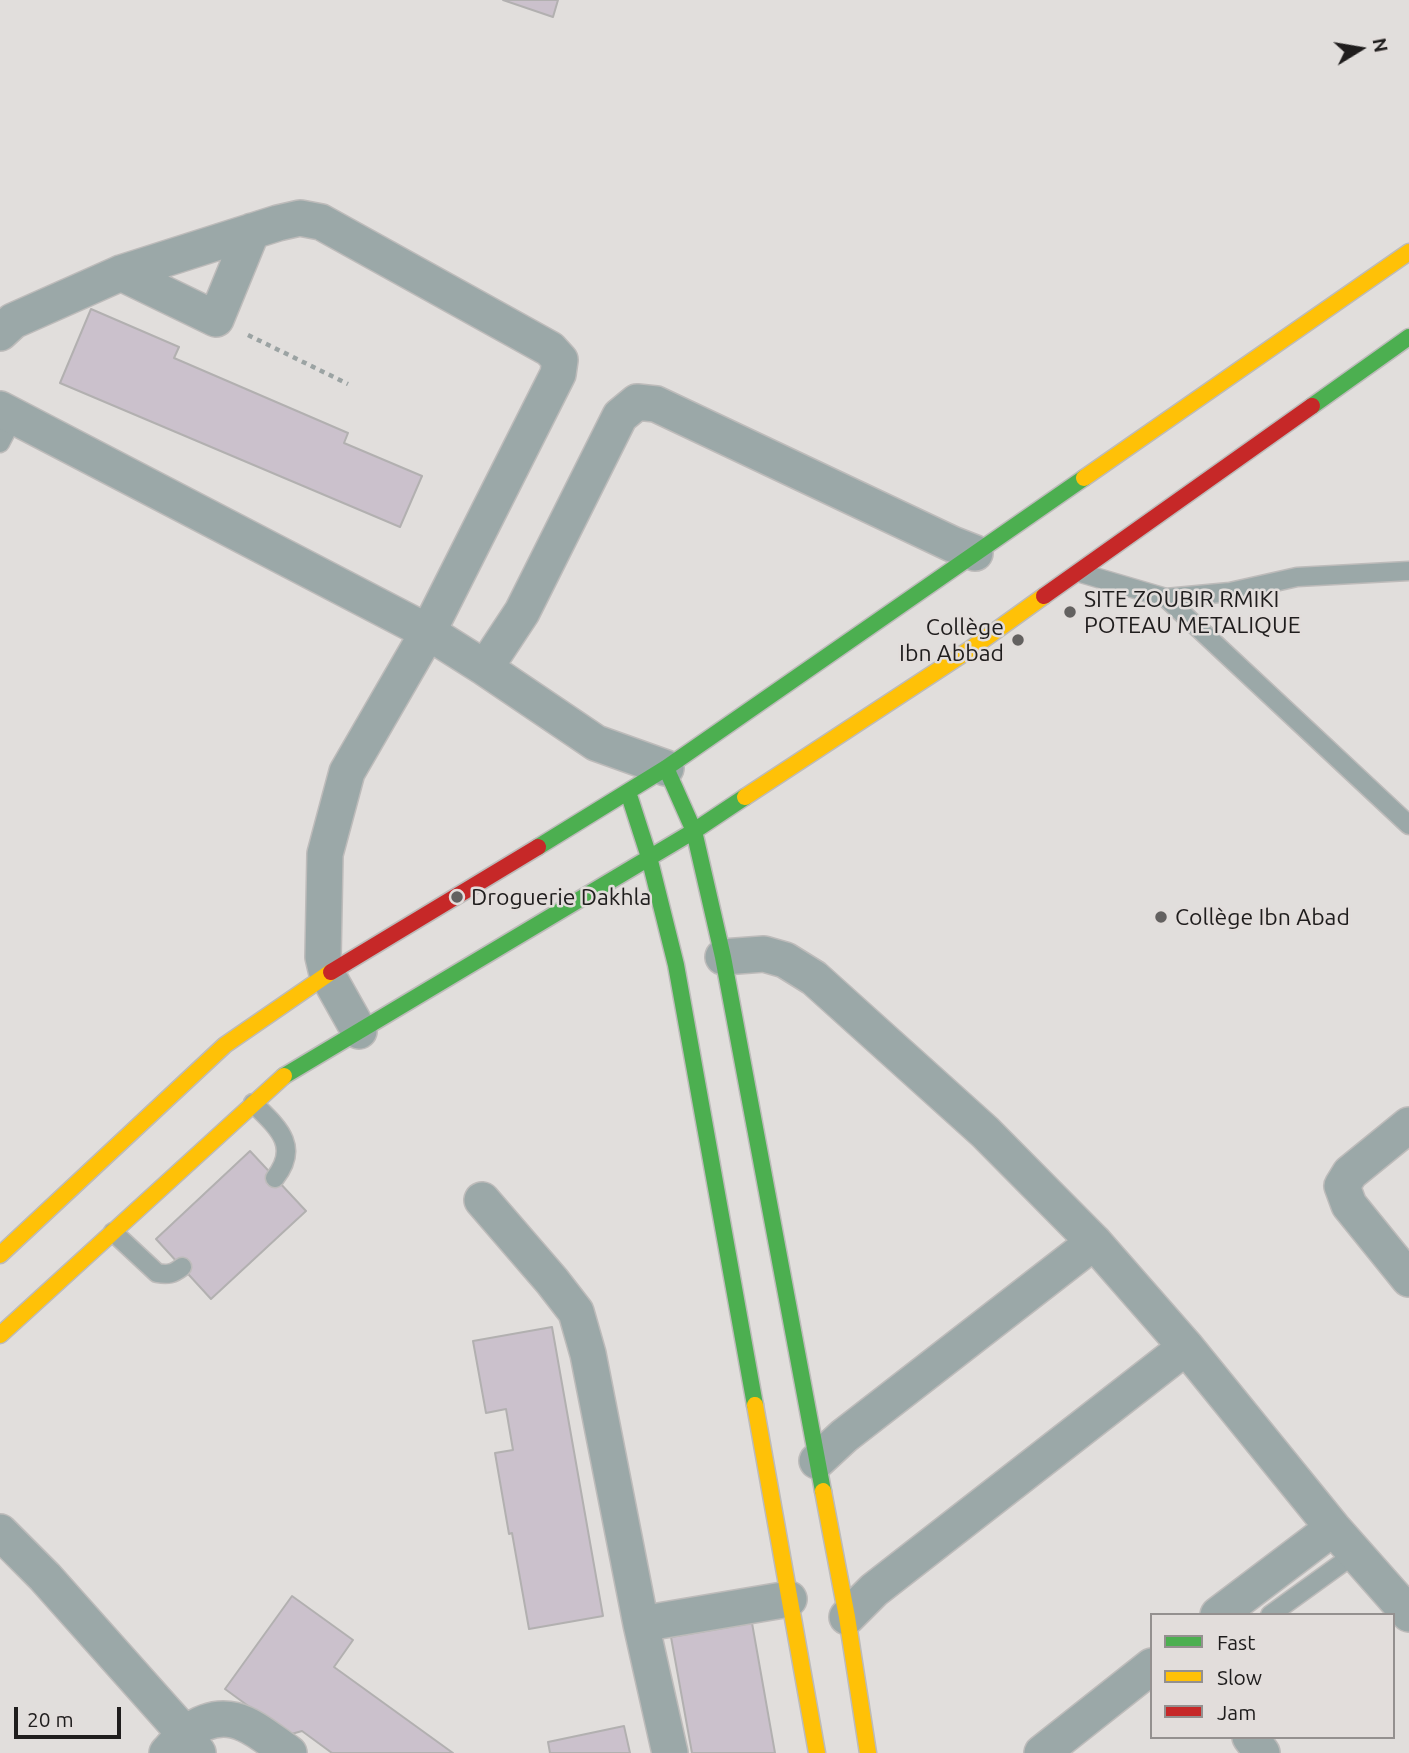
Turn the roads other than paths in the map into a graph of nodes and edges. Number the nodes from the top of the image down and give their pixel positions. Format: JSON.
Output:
{"nodes":[{"id":1,"x":252,"y":231,"type":"junction"},
{"id":2,"x":1409,"y":252,"type":"edge"},
{"id":3,"x":121,"y":273,"type":"junction"},
{"id":4,"x":0,"y":333,"type":"edge"},
{"id":5,"x":1409,"y":337,"type":"edge"},
{"id":6,"x":5,"y":423,"type":"edge"},
{"id":7,"x":975,"y":553,"type":"junction"},
{"id":8,"x":1409,"y":571,"type":"edge"},
{"id":9,"x":1078,"y":572,"type":"junction"},
{"id":10,"x":1166,"y":598,"type":"junction"},
{"id":11,"x":428,"y":632,"type":"junction"},
{"id":12,"x":485,"y":668,"type":"junction"},
{"id":13,"x":596,"y":743,"type":"junction"},
{"id":14,"x":666,"y":768,"type":"junction"},
{"id":15,"x":628,"y":792,"type":"junction"},
{"id":16,"x":1409,"y":825,"type":"edge"},
{"id":17,"x":694,"y":831,"type":"junction"},
{"id":18,"x":649,"y":857,"type":"junction"},
{"id":19,"x":723,"y":957,"type":"junction"},
{"id":20,"x":327,"y":974,"type":"junction"},
{"id":21,"x":359,"y":1031,"type":"junction"},
{"id":22,"x":253,"y":1103,"type":"junction"},
{"id":23,"x":1409,"y":1125,"type":"edge"},
{"id":24,"x":275,"y":1178,"type":"dead end"},
{"id":25,"x":482,"y":1200,"type":"dead end"},
{"id":26,"x":113,"y":1231,"type":"junction"},
{"id":27,"x":1094,"y":1242,"type":"junction"},
{"id":28,"x":0,"y":1255,"type":"edge"},
{"id":29,"x":182,"y":1266,"type":"dead end"},
{"id":30,"x":1409,"y":1279,"type":"edge"},
{"id":31,"x":0,"y":1335,"type":"edge"},
{"id":32,"x":1186,"y":1347,"type":"junction"},
{"id":33,"x":817,"y":1461,"type":"junction"},
{"id":34,"x":0,"y":1532,"type":"edge"},
{"id":35,"x":1345,"y":1541,"type":"junction"},
{"id":36,"x":789,"y":1599,"type":"junction"},
{"id":37,"x":1406,"y":1605,"type":"edge"},
{"id":38,"x":1221,"y":1613,"type":"edge"},
{"id":39,"x":1272,"y":1613,"type":"edge"},
{"id":40,"x":847,"y":1617,"type":"junction"},
{"id":41,"x":641,"y":1624,"type":"junction"},
{"id":42,"x":1150,"y":1668,"type":"edge"},
{"id":43,"x":183,"y":1747,"type":"edge"},
{"id":44,"x":289,"y":1753,"type":"edge"},
{"id":45,"x":670,"y":1753,"type":"edge"},
{"id":46,"x":817,"y":1753,"type":"edge"},
{"id":47,"x":868,"y":1753,"type":"edge"},
{"id":48,"x":1042,"y":1753,"type":"edge"}],
"edges":[{"from":1,"to":3,"type":"street"},
{"from":1,"to":3,"type":"street"},
{"from":1,"to":11,"type":"street"},
{"from":2,"to":7,"type":"main road"},
{"from":3,"to":4,"type":"street"},
{"from":5,"to":9,"type":"main road"},
{"from":6,"to":11,"type":"street"},
{"from":7,"to":12,"type":"street"},
{"from":7,"to":14,"type":"main road"},
{"from":8,"to":10,"type":"lane"},
{"from":9,"to":10,"type":"lane"},
{"from":9,"to":17,"type":"main road"},
{"from":10,"to":16,"type":"lane"},
{"from":11,"to":12,"type":"street"},
{"from":11,"to":20,"type":"street"},
{"from":12,"to":13,"type":"street"},
{"from":13,"to":14,"type":"street"},
{"from":13,"to":15,"type":"street"},
{"from":14,"to":15,"type":"main road"},
{"from":14,"to":17,"type":"main road"},
{"from":15,"to":18,"type":"main road"},
{"from":15,"to":20,"type":"main road"},
{"from":17,"to":18,"type":"main road"},
{"from":17,"to":19,"type":"main road"},
{"from":18,"to":21,"type":"main road"},
{"from":18,"to":36,"type":"main road"},
{"from":19,"to":27,"type":"street"},
{"from":19,"to":33,"type":"main road"},
{"from":20,"to":21,"type":"street"},
{"from":20,"to":28,"type":"main road"},
{"from":21,"to":22,"type":"main road"},
{"from":22,"to":24,"type":"lane"},
{"from":22,"to":26,"type":"main road"},
{"from":23,"to":30,"type":"street"},
{"from":25,"to":41,"type":"street"},
{"from":26,"to":29,"type":"lane"},
{"from":26,"to":31,"type":"main road"},
{"from":27,"to":32,"type":"street"},
{"from":27,"to":33,"type":"street"},
{"from":32,"to":35,"type":"street"},
{"from":32,"to":40,"type":"street"},
{"from":33,"to":40,"type":"main road"},
{"from":34,"to":43,"type":"street"},
{"from":35,"to":37,"type":"street"},
{"from":35,"to":38,"type":"street"},
{"from":35,"to":39,"type":"lane"},
{"from":36,"to":41,"type":"street"},
{"from":36,"to":46,"type":"main road"},
{"from":40,"to":47,"type":"main road"},
{"from":41,"to":45,"type":"street"},
{"from":42,"to":48,"type":"street"},
{"from":43,"to":44,"type":"street"}]}
